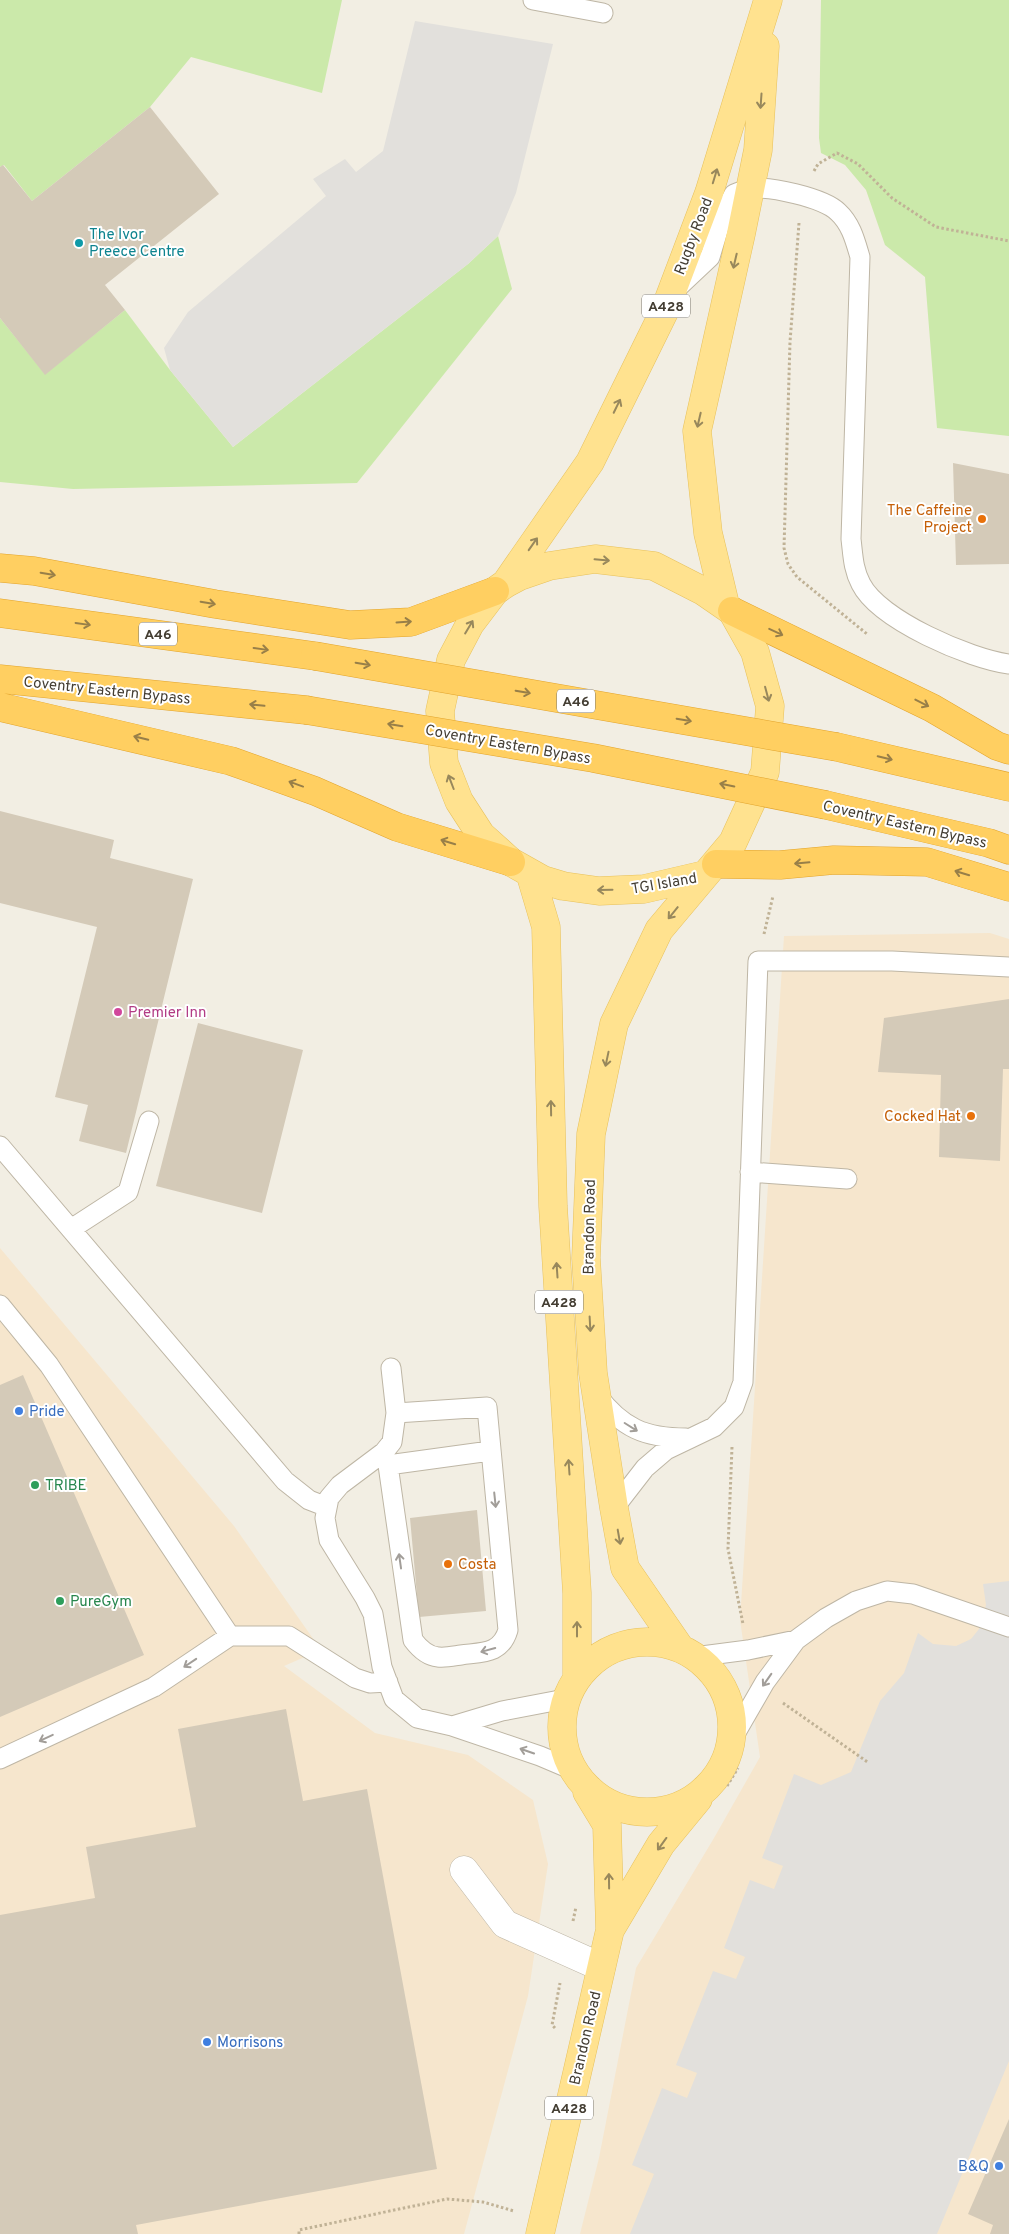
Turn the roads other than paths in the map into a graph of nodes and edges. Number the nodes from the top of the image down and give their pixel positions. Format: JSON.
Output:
{"nodes":[{"id":1,"x":533,"y":0,"type":"edge"},
{"id":2,"x":768,"y":0,"type":"edge"},
{"id":3,"x":603,"y":13,"type":"dead end"},
{"id":4,"x":750,"y":188,"type":"junction"},
{"id":5,"x":670,"y":295,"type":"junction"},
{"id":6,"x":0,"y":568,"type":"edge"},
{"id":7,"x":500,"y":588,"type":"junction"},
{"id":8,"x":728,"y":607,"type":"junction"},
{"id":9,"x":0,"y":613,"type":"edge"},
{"id":10,"x":1009,"y":664,"type":"edge"},
{"id":11,"x":0,"y":679,"type":"edge"},
{"id":12,"x":0,"y":707,"type":"edge"},
{"id":13,"x":1009,"y":750,"type":"edge"},
{"id":14,"x":1009,"y":787,"type":"edge"},
{"id":15,"x":1009,"y":850,"type":"edge"},
{"id":16,"x":520,"y":868,"type":"junction"},
{"id":17,"x":710,"y":869,"type":"junction"},
{"id":18,"x":1009,"y":887,"type":"edge"},
{"id":19,"x":1009,"y":968,"type":"edge"},
{"id":20,"x":149,"y":1121,"type":"dead end"},
{"id":21,"x":0,"y":1146,"type":"edge"},
{"id":22,"x":750,"y":1172,"type":"junction"},
{"id":23,"x":847,"y":1179,"type":"dead end"},
{"id":24,"x":71,"y":1229,"type":"junction"},
{"id":25,"x":0,"y":1305,"type":"edge"},
{"id":26,"x":392,"y":1368,"type":"dead end"},
{"id":27,"x":596,"y":1394,"type":"junction"},
{"id":28,"x":396,"y":1413,"type":"junction"},
{"id":29,"x":689,"y":1438,"type":"junction"},
{"id":30,"x":490,"y":1451,"type":"junction"},
{"id":31,"x":386,"y":1459,"type":"junction"},
{"id":32,"x":328,"y":1506,"type":"junction"},
{"id":33,"x":614,"y":1508,"type":"junction"},
{"id":34,"x":1009,"y":1628,"type":"edge"},
{"id":35,"x":230,"y":1636,"type":"junction"},
{"id":36,"x":796,"y":1640,"type":"junction"},
{"id":37,"x":687,"y":1653,"type":"junction"},
{"id":38,"x":388,"y":1682,"type":"junction"},
{"id":39,"x":571,"y":1688,"type":"junction"},
{"id":40,"x":452,"y":1726,"type":"junction"},
{"id":41,"x":737,"y":1751,"type":"junction"},
{"id":42,"x":0,"y":1759,"type":"edge"},
{"id":43,"x":576,"y":1775,"type":"junction"},
{"id":44,"x":713,"y":1792,"type":"junction"},
{"id":45,"x":464,"y":1870,"type":"dead end"},
{"id":46,"x":610,"y":1930,"type":"junction"},
{"id":47,"x":601,"y":1968,"type":"junction"},
{"id":48,"x":540,"y":2234,"type":"edge"}],
"edges":[{"from":1,"to":3,"type":"lane"},
{"from":2,"to":4,"type":"main road","name":"Rugby Road","number":"A428","one_way":true},
{"from":5,"to":2,"type":"main road","name":"Rugby Road","number":"A428","one_way":true},
{"from":4,"to":5,"type":"lane"},
{"from":4,"to":8,"type":"main road","name":"Rugby Road","number":"A428","one_way":true},
{"from":4,"to":10,"type":"lane"},
{"from":7,"to":5,"type":"main road","name":"Rugby Road","number":"A428","one_way":true},
{"from":6,"to":7,"type":"highway","one_way":true},
{"from":7,"to":8,"type":"main road","name":"TGI Island","one_way":true},
{"from":16,"to":7,"type":"main road","name":"TGI Island","one_way":true},
{"from":8,"to":13,"type":"highway","one_way":true},
{"from":8,"to":17,"type":"main road","name":"TGI Island","one_way":true},
{"from":9,"to":14,"type":"highway","number":"A46","one_way":true,"bridge":true},
{"from":15,"to":11,"type":"highway","name":"Coventry Eastern Bypass","one_way":true,"bridge":true},
{"from":16,"to":12,"type":"highway","one_way":true},
{"from":17,"to":16,"type":"main road","name":"TGI Island","one_way":true},
{"from":39,"to":16,"type":"main road","name":"Brandon Road","number":"A428","one_way":true},
{"from":18,"to":17,"type":"highway","one_way":true},
{"from":17,"to":27,"type":"main road","name":"Brandon Road","number":"A428","one_way":true},
{"from":19,"to":22,"type":"lane"},
{"from":20,"to":24,"type":"lane"},
{"from":21,"to":24,"type":"lane"},
{"from":22,"to":23,"type":"lane"},
{"from":22,"to":29,"type":"lane"},
{"from":24,"to":32,"type":"lane"},
{"from":25,"to":35,"type":"lane"},
{"from":26,"to":28,"type":"lane"},
{"from":27,"to":29,"type":"lane","one_way":true},
{"from":27,"to":33,"type":"main road","name":"Brandon Road","number":"A428"},
{"from":28,"to":30,"type":"lane"},
{"from":28,"to":31,"type":"lane"},
{"from":29,"to":33,"type":"lane"},
{"from":30,"to":31,"type":"lane"},
{"from":30,"to":31,"type":"lane","one_way":true},
{"from":31,"to":32,"type":"lane"},
{"from":32,"to":38,"type":"lane"},
{"from":33,"to":37,"type":"main road","name":"Brandon Road","number":"A428","one_way":true},
{"from":34,"to":36,"type":"lane"},
{"from":35,"to":38,"type":"lane"},
{"from":35,"to":42,"type":"lane","one_way":true},
{"from":36,"to":37,"type":"lane"},
{"from":36,"to":41,"type":"lane","one_way":true},
{"from":37,"to":39,"type":"main road"},
{"from":37,"to":41,"type":"main road"},
{"from":38,"to":40,"type":"lane"},
{"from":39,"to":40,"type":"lane"},
{"from":39,"to":43,"type":"main road"},
{"from":43,"to":40,"type":"lane","one_way":true},
{"from":41,"to":44,"type":"main road"},
{"from":43,"to":44,"type":"main road"},
{"from":46,"to":43,"type":"main road","name":"Brandon Road","number":"A428","one_way":true},
{"from":44,"to":46,"type":"main road","name":"Brandon Road","number":"A428","one_way":true},
{"from":45,"to":47,"type":"street"},
{"from":46,"to":47,"type":"main road","name":"Brandon Road","number":"A428"},
{"from":47,"to":48,"type":"main road","name":"Brandon Road","number":"A428"}]}
